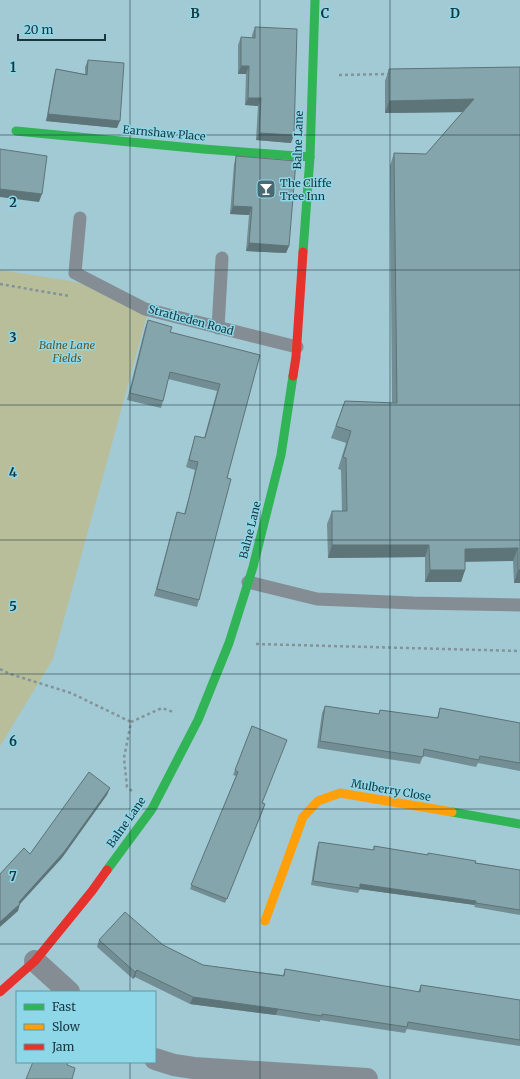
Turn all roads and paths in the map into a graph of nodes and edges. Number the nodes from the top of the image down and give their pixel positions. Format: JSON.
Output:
{"nodes":[{"id":1,"x":314,"y":0,"type":"edge"},
{"id":2,"x":398,"y":74,"type":"edge"},
{"id":3,"x":313,"y":75,"type":"junction"},
{"id":4,"x":16,"y":131,"type":"dead end"},
{"id":5,"x":310,"y":157,"type":"junction"},
{"id":6,"x":80,"y":218,"type":"dead end"},
{"id":7,"x":222,"y":258,"type":"dead end"},
{"id":8,"x":218,"y":328,"type":"junction"},
{"id":9,"x":297,"y":347,"type":"junction"},
{"id":10,"x":248,"y":582,"type":"junction"},
{"id":11,"x":520,"y":605,"type":"edge"},
{"id":12,"x":229,"y":643,"type":"junction"},
{"id":13,"x":520,"y":651,"type":"edge"},
{"id":14,"x":0,"y":669,"type":"edge"},
{"id":15,"x":198,"y":720,"type":"junction"},
{"id":16,"x":131,"y":722,"type":"junction"},
{"id":17,"x":152,"y":809,"type":"junction"},
{"id":18,"x":520,"y":824,"type":"edge"},
{"id":19,"x":266,"y":921,"type":"dead end"},
{"id":20,"x":35,"y":960,"type":"junction"},
{"id":21,"x":68,"y":991,"type":"edge"},
{"id":22,"x":0,"y":992,"type":"edge"},
{"id":23,"x":156,"y":1059,"type":"edge"},
{"id":24,"x":367,"y":1079,"type":"edge"}],
"edges":[{"from":1,"to":3,"type":"street","name":"Balne Lane"},
{"from":2,"to":3,"type":"path"},
{"from":3,"to":5,"type":"street","name":"Balne Lane"},
{"from":4,"to":5,"type":"street","name":"Earnshaw Place"},
{"from":5,"to":9,"type":"street","name":"Balne Lane"},
{"from":6,"to":8,"type":"lane","name":"Stratheden Road"},
{"from":7,"to":8,"type":"lane"},
{"from":8,"to":9,"type":"lane","name":"Stratheden Road"},
{"from":9,"to":10,"type":"street","name":"Balne Lane"},
{"from":10,"to":11,"type":"lane"},
{"from":10,"to":12,"type":"street","name":"Balne Lane"},
{"from":12,"to":13,"type":"path"},
{"from":12,"to":15,"type":"street","name":"Balne Lane"},
{"from":14,"to":16,"type":"path"},
{"from":15,"to":16,"type":"path"},
{"from":15,"to":17,"type":"street","name":"Balne Lane"},
{"from":16,"to":17,"type":"path"},
{"from":17,"to":20,"type":"street","name":"Balne Lane"},
{"from":18,"to":19,"type":"street","name":"Mulberry Close"},
{"from":20,"to":21,"type":"street"},
{"from":20,"to":22,"type":"street","name":"Balne Lane"},
{"from":23,"to":24,"type":"street"}]}
